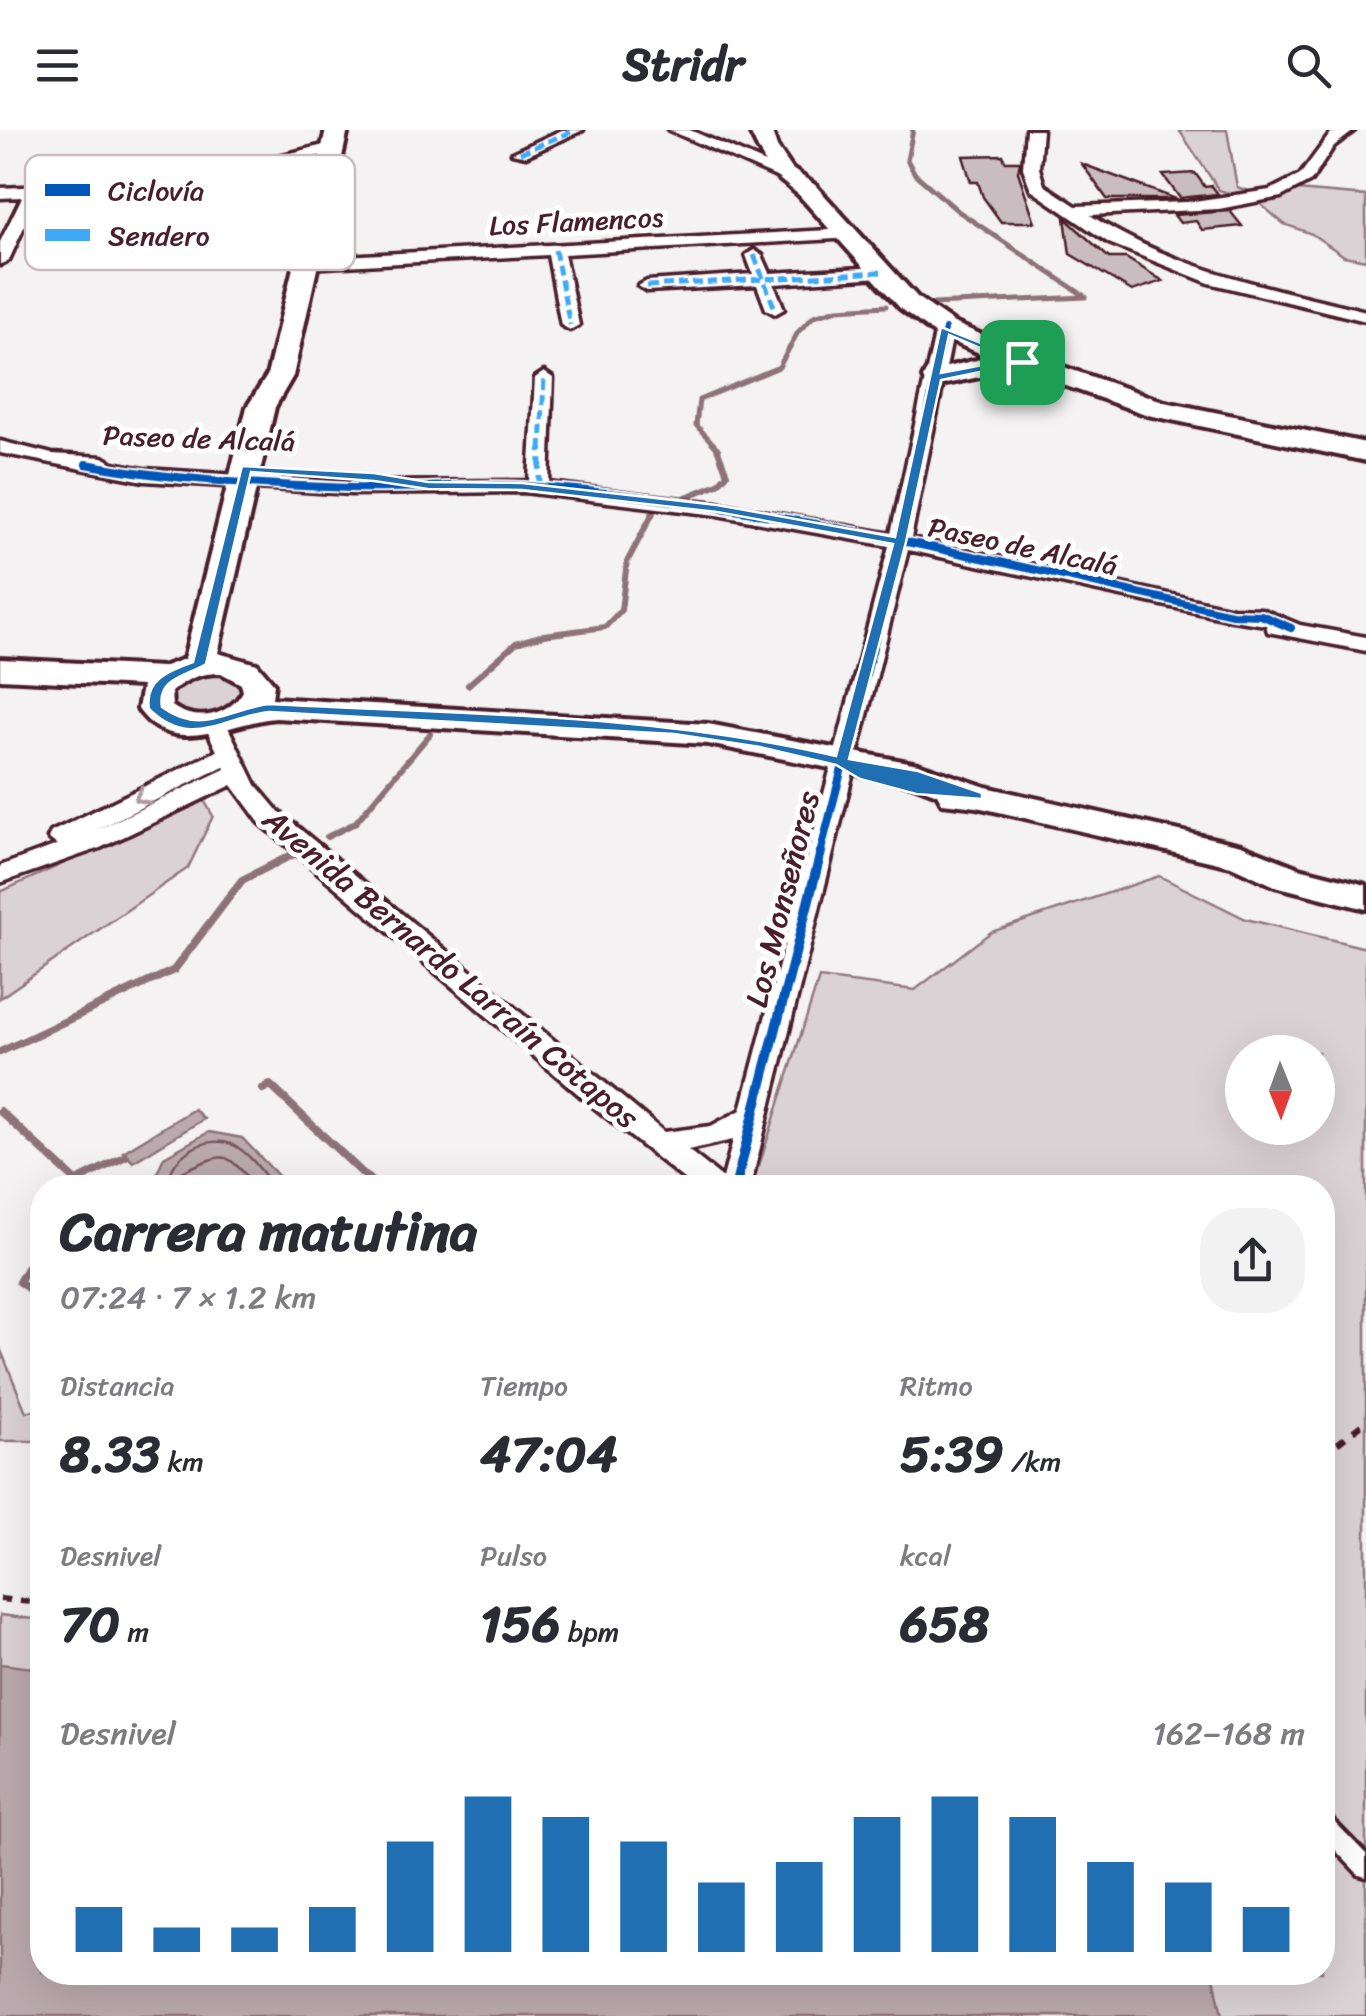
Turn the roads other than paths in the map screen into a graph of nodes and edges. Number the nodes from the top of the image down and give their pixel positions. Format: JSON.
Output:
{"nodes":[{"id":1,"x":575,"y":130,"type":"edge"},
{"id":2,"x":677,"y":130,"type":"edge"},
{"id":3,"x":760,"y":130,"type":"edge"},
{"id":4,"x":771,"y":130,"type":"edge"},
{"id":5,"x":1034,"y":130,"type":"edge"},
{"id":6,"x":1347,"y":130,"type":"edge"},
{"id":7,"x":335,"y":139,"type":"edge"},
{"id":8,"x":725,"y":148,"type":"junction"},
{"id":9,"x":520,"y":152,"type":"dead end"},
{"id":10,"x":281,"y":155,"type":"edge"},
{"id":11,"x":797,"y":183,"type":"junction"},
{"id":12,"x":25,"y":192,"type":"edge"},
{"id":13,"x":0,"y":194,"type":"edge"},
{"id":14,"x":25,"y":207,"type":"edge"},
{"id":15,"x":1069,"y":211,"type":"junction"},
{"id":16,"x":848,"y":234,"type":"junction"},
{"id":17,"x":554,"y":250,"type":"junction"},
{"id":18,"x":754,"y":255,"type":"dead end"},
{"id":19,"x":0,"y":260,"type":"edge"},
{"id":20,"x":355,"y":260,"type":"edge"},
{"id":21,"x":305,"y":270,"type":"edge"},
{"id":22,"x":881,"y":272,"type":"junction"},
{"id":23,"x":764,"y":280,"type":"junction"},
{"id":24,"x":648,"y":286,"type":"dead end"},
{"id":25,"x":775,"y":309,"type":"dead end"},
{"id":26,"x":1366,"y":316,"type":"edge"},
{"id":27,"x":570,"y":325,"type":"dead end"},
{"id":28,"x":945,"y":330,"type":"junction"},
{"id":29,"x":1022,"y":362,"type":"junction"},
{"id":30,"x":544,"y":378,"type":"dead end"},
{"id":31,"x":936,"y":378,"type":"junction"},
{"id":32,"x":0,"y":447,"type":"edge"},
{"id":33,"x":1366,"y":452,"type":"edge"},
{"id":34,"x":257,"y":476,"type":"junction"},
{"id":35,"x":538,"y":488,"type":"junction"},
{"id":36,"x":900,"y":542,"type":"junction"},
{"id":37,"x":1366,"y":644,"type":"edge"},
{"id":38,"x":215,"y":665,"type":"junction"},
{"id":39,"x":0,"y":669,"type":"edge"},
{"id":40,"x":0,"y":688,"type":"edge"},
{"id":41,"x":160,"y":690,"type":"junction"},
{"id":42,"x":253,"y":698,"type":"junction"},
{"id":43,"x":227,"y":750,"type":"junction"},
{"id":44,"x":841,"y":762,"type":"junction"},
{"id":45,"x":1241,"y":857,"type":"junction"},
{"id":46,"x":7,"y":872,"type":"edge"},
{"id":47,"x":1366,"y":879,"type":"edge"},
{"id":48,"x":1366,"y":897,"type":"edge"},
{"id":49,"x":755,"y":1114,"type":"junction"},
{"id":50,"x":660,"y":1144,"type":"junction"},
{"id":51,"x":699,"y":1175,"type":"edge"},
{"id":52,"x":739,"y":1175,"type":"edge"},
{"id":53,"x":1335,"y":1836,"type":"edge"},
{"id":54,"x":1366,"y":1868,"type":"edge"}],
"edges":[{"from":1,"to":9,"type":"street"},
{"from":2,"to":8,"type":"street"},
{"from":3,"to":8,"type":"street"},
{"from":3,"to":11,"type":"street"},
{"from":4,"to":11,"type":"street"},
{"from":5,"to":15,"type":"street"},
{"from":6,"to":15,"type":"street"},
{"from":7,"to":10,"type":"street"},
{"from":8,"to":11,"type":"street"},
{"from":11,"to":16,"type":"street"},
{"from":12,"to":13,"type":"street"},
{"from":14,"to":19,"type":"street"},
{"from":15,"to":26,"type":"street"},
{"from":16,"to":17,"type":"street","name":"Los Flamencos"},
{"from":16,"to":22,"type":"street"},
{"from":17,"to":20,"type":"street","name":"Los Flamencos"},
{"from":17,"to":27,"type":"street"},
{"from":18,"to":23,"type":"street"},
{"from":21,"to":34,"type":"street"},
{"from":22,"to":23,"type":"street"},
{"from":22,"to":28,"type":"street"},
{"from":23,"to":24,"type":"street"},
{"from":23,"to":25,"type":"street"},
{"from":28,"to":29,"type":"street"},
{"from":28,"to":31,"type":"street","name":"Los Monseñores"},
{"from":29,"to":31,"type":"street"},
{"from":29,"to":33,"type":"street"},
{"from":30,"to":35,"type":"street"},
{"from":31,"to":36,"type":"street","name":"Los Monseñores"},
{"from":32,"to":34,"type":"street","name":"Paseo de Alcalá"},
{"from":34,"to":35,"type":"street","name":"Paseo de Alcalá"},
{"from":34,"to":38,"type":"street"},
{"from":35,"to":36,"type":"street","name":"Paseo de Alcalá"},
{"from":36,"to":37,"type":"street","name":"Paseo de Alcalá"},
{"from":36,"to":44,"type":"street","name":"Los Monseñores"},
{"from":38,"to":41,"type":"street"},
{"from":38,"to":42,"type":"street"},
{"from":39,"to":41,"type":"street"},
{"from":40,"to":41,"type":"street"},
{"from":41,"to":43,"type":"street"},
{"from":42,"to":43,"type":"street"},
{"from":42,"to":44,"type":"street"},
{"from":43,"to":46,"type":"street"},
{"from":43,"to":50,"type":"street","name":"Avenida Bernardo Larraín Cotapos"},
{"from":44,"to":45,"type":"street"},
{"from":44,"to":49,"type":"street","name":"Los Monseñores"},
{"from":45,"to":47,"type":"street"},
{"from":45,"to":48,"type":"street"},
{"from":49,"to":50,"type":"street"},
{"from":49,"to":52,"type":"street","name":"Los Monseñores"},
{"from":50,"to":51,"type":"street","name":"Avenida Bernardo Larraín Cotapos"},
{"from":53,"to":54,"type":"lane"}]}
